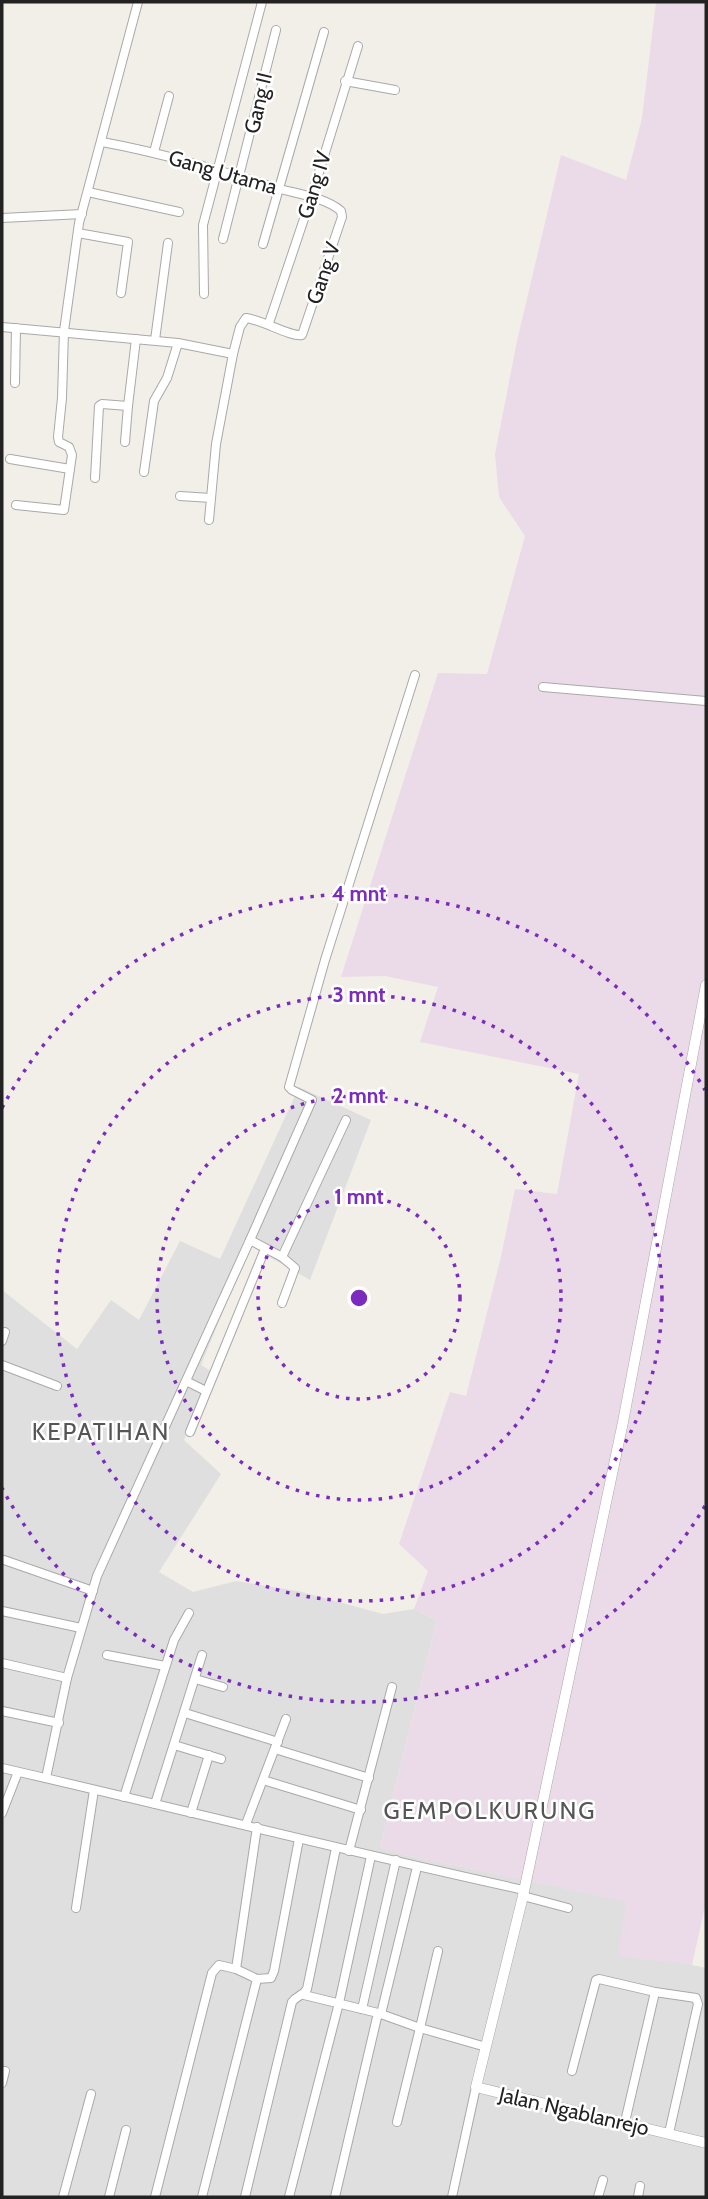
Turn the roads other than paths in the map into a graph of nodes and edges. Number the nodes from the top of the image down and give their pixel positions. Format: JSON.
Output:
{"nodes":[{"id":1,"x":138,"y":2,"type":"edge"},
{"id":2,"x":262,"y":2,"type":"edge"},
{"id":3,"x":276,"y":30,"type":"dead end"},
{"id":4,"x":324,"y":33,"type":"dead end"},
{"id":5,"x":358,"y":46,"type":"dead end"},
{"id":6,"x":345,"y":81,"type":"junction"},
{"id":7,"x":395,"y":90,"type":"dead end"},
{"id":8,"x":169,"y":96,"type":"dead end"},
{"id":9,"x":102,"y":142,"type":"junction"},
{"id":10,"x":154,"y":152,"type":"junction"},
{"id":11,"x":219,"y":170,"type":"junction"},
{"id":12,"x":240,"y":177,"type":"junction"},
{"id":13,"x":278,"y":188,"type":"junction"},
{"id":14,"x":88,"y":192,"type":"junction"},
{"id":15,"x":311,"y":198,"type":"junction"},
{"id":16,"x":341,"y":211,"type":"joint"},
{"id":17,"x":179,"y":212,"type":"dead end"},
{"id":18,"x":82,"y":214,"type":"junction"},
{"id":19,"x":2,"y":218,"type":"edge"},
{"id":20,"x":78,"y":233,"type":"junction"},
{"id":21,"x":223,"y":239,"type":"dead end"},
{"id":22,"x":167,"y":243,"type":"dead end"},
{"id":23,"x":263,"y":244,"type":"dead end"},
{"id":24,"x":121,"y":293,"type":"dead end"},
{"id":25,"x":204,"y":294,"type":"dead end"},
{"id":26,"x":269,"y":323,"type":"junction"},
{"id":27,"x":2,"y":327,"type":"edge"},
{"id":28,"x":16,"y":328,"type":"junction"},
{"id":29,"x":64,"y":331,"type":"junction"},
{"id":30,"x":136,"y":339,"type":"junction"},
{"id":31,"x":155,"y":340,"type":"junction"},
{"id":32,"x":178,"y":343,"type":"junction"},
{"id":33,"x":233,"y":354,"type":"junction"},
{"id":34,"x":15,"y":383,"type":"dead end"},
{"id":35,"x":128,"y":406,"type":"junction"},
{"id":36,"x":125,"y":442,"type":"dead end"},
{"id":37,"x":10,"y":458,"type":"dead end"},
{"id":38,"x":70,"y":469,"type":"junction"},
{"id":39,"x":144,"y":471,"type":"dead end"},
{"id":40,"x":95,"y":478,"type":"dead end"},
{"id":41,"x":180,"y":496,"type":"dead end"},
{"id":42,"x":211,"y":498,"type":"junction"},
{"id":43,"x":16,"y":505,"type":"dead end"},
{"id":44,"x":209,"y":520,"type":"dead end"},
{"id":45,"x":415,"y":676,"type":"dead end"},
{"id":46,"x":543,"y":687,"type":"dead end"},
{"id":47,"x":706,"y":701,"type":"edge"},
{"id":48,"x":706,"y":985,"type":"edge"},
{"id":49,"x":345,"y":1120,"type":"dead end"},
{"id":50,"x":250,"y":1240,"type":"junction"},
{"id":51,"x":265,"y":1249,"type":"junction"},
{"id":52,"x":282,"y":1257,"type":"junction"},
{"id":53,"x":282,"y":1303,"type":"dead end"},
{"id":54,"x":5,"y":1332,"type":"dead end"},
{"id":55,"x":2,"y":1341,"type":"edge"},
{"id":56,"x":2,"y":1365,"type":"edge"},
{"id":57,"x":188,"y":1382,"type":"junction"},
{"id":58,"x":57,"y":1386,"type":"dead end"},
{"id":59,"x":206,"y":1391,"type":"junction"},
{"id":60,"x":190,"y":1432,"type":"dead end"},
{"id":61,"x":4,"y":1560,"type":"dead end"},
{"id":62,"x":93,"y":1591,"type":"junction"},
{"id":63,"x":2,"y":1611,"type":"edge"},
{"id":64,"x":189,"y":1613,"type":"dead end"},
{"id":65,"x":81,"y":1628,"type":"junction"},
{"id":66,"x":107,"y":1655,"type":"dead end"},
{"id":67,"x":202,"y":1655,"type":"dead end"},
{"id":68,"x":2,"y":1663,"type":"edge"},
{"id":69,"x":165,"y":1666,"type":"junction"},
{"id":70,"x":67,"y":1678,"type":"junction"},
{"id":71,"x":195,"y":1679,"type":"junction"},
{"id":72,"x":223,"y":1687,"type":"dead end"},
{"id":73,"x":391,"y":1687,"type":"dead end"},
{"id":74,"x":2,"y":1712,"type":"edge"},
{"id":75,"x":184,"y":1713,"type":"junction"},
{"id":76,"x":286,"y":1719,"type":"dead end"},
{"id":77,"x":59,"y":1723,"type":"junction"},
{"id":78,"x":174,"y":1745,"type":"junction"},
{"id":79,"x":276,"y":1745,"type":"junction"},
{"id":80,"x":208,"y":1755,"type":"junction"},
{"id":81,"x":221,"y":1759,"type":"dead end"},
{"id":82,"x":2,"y":1768,"type":"edge"},
{"id":83,"x":18,"y":1772,"type":"junction"},
{"id":84,"x":46,"y":1778,"type":"junction"},
{"id":85,"x":369,"y":1778,"type":"junction"},
{"id":86,"x":263,"y":1780,"type":"junction"},
{"id":87,"x":94,"y":1790,"type":"junction"},
{"id":88,"x":124,"y":1797,"type":"junction"},
{"id":89,"x":155,"y":1804,"type":"junction"},
{"id":90,"x":361,"y":1810,"type":"junction"},
{"id":91,"x":191,"y":1813,"type":"junction"},
{"id":92,"x":2,"y":1814,"type":"edge"},
{"id":93,"x":246,"y":1824,"type":"junction"},
{"id":94,"x":257,"y":1827,"type":"junction"},
{"id":95,"x":299,"y":1839,"type":"junction"},
{"id":96,"x":336,"y":1848,"type":"junction"},
{"id":97,"x":349,"y":1851,"type":"junction"},
{"id":98,"x":371,"y":1856,"type":"junction"},
{"id":99,"x":396,"y":1860,"type":"junction"},
{"id":100,"x":417,"y":1867,"type":"junction"},
{"id":101,"x":524,"y":1893,"type":"junction"},
{"id":102,"x":76,"y":1908,"type":"dead end"},
{"id":103,"x":568,"y":1908,"type":"dead end"},
{"id":104,"x":438,"y":1951,"type":"dead end"},
{"id":105,"x":236,"y":1969,"type":"junction"},
{"id":106,"x":257,"y":1979,"type":"junction"},
{"id":107,"x":655,"y":1992,"type":"junction"},
{"id":108,"x":304,"y":1995,"type":"junction"},
{"id":109,"x":339,"y":2003,"type":"junction"},
{"id":110,"x":362,"y":2009,"type":"junction"},
{"id":111,"x":380,"y":2014,"type":"junction"},
{"id":112,"x":420,"y":2028,"type":"junction"},
{"id":113,"x":486,"y":2047,"type":"junction"},
{"id":114,"x":5,"y":2071,"type":"dead end"},
{"id":115,"x":572,"y":2071,"type":"dead end"},
{"id":116,"x":2,"y":2084,"type":"edge"},
{"id":117,"x":476,"y":2087,"type":"junction"},
{"id":118,"x":91,"y":2094,"type":"dead end"},
{"id":119,"x":397,"y":2122,"type":"dead end"},
{"id":120,"x":625,"y":2122,"type":"junction"},
{"id":121,"x":126,"y":2130,"type":"dead end"},
{"id":122,"x":669,"y":2133,"type":"junction"},
{"id":123,"x":706,"y":2143,"type":"edge"},
{"id":124,"x":603,"y":2180,"type":"dead end"},
{"id":125,"x":640,"y":2186,"type":"dead end"},
{"id":126,"x":62,"y":2197,"type":"edge"},
{"id":127,"x":109,"y":2197,"type":"edge"},
{"id":128,"x":155,"y":2197,"type":"edge"},
{"id":129,"x":202,"y":2197,"type":"edge"},
{"id":130,"x":245,"y":2197,"type":"edge"},
{"id":131,"x":289,"y":2197,"type":"edge"},
{"id":132,"x":335,"y":2197,"type":"edge"},
{"id":133,"x":452,"y":2197,"type":"edge"},
{"id":134,"x":598,"y":2197,"type":"edge"},
{"id":135,"x":638,"y":2197,"type":"edge"}],
"edges":[{"from":1,"to":9,"type":"street"},
{"from":2,"to":11,"type":"street"},
{"from":3,"to":12,"type":"street","name":"Gang II"},
{"from":4,"to":13,"type":"street"},
{"from":5,"to":6,"type":"street","name":"Gang IV"},
{"from":6,"to":7,"type":"street"},
{"from":6,"to":15,"type":"street","name":"Gang IV"},
{"from":8,"to":10,"type":"street"},
{"from":9,"to":10,"type":"street","name":"Gang Utama"},
{"from":9,"to":14,"type":"street"},
{"from":10,"to":11,"type":"street","name":"Gang Utama"},
{"from":11,"to":12,"type":"street","name":"Gang Utama"},
{"from":11,"to":25,"type":"street"},
{"from":12,"to":13,"type":"street","name":"Gang Utama"},
{"from":12,"to":21,"type":"street","name":"Gang II"},
{"from":13,"to":15,"type":"street","name":"Gang Utama"},
{"from":13,"to":23,"type":"street"},
{"from":14,"to":17,"type":"street"},
{"from":14,"to":18,"type":"street"},
{"from":15,"to":16,"type":"street","name":"Gang Utama"},
{"from":15,"to":26,"type":"street","name":"Gang IV"},
{"from":16,"to":26,"type":"street","name":"Gang V"},
{"from":18,"to":19,"type":"street"},
{"from":18,"to":20,"type":"street"},
{"from":20,"to":24,"type":"street"},
{"from":20,"to":29,"type":"street"},
{"from":22,"to":31,"type":"street"},
{"from":26,"to":33,"type":"street"},
{"from":27,"to":28,"type":"street"},
{"from":28,"to":29,"type":"street"},
{"from":28,"to":34,"type":"street"},
{"from":29,"to":30,"type":"street"},
{"from":29,"to":38,"type":"street"},
{"from":30,"to":31,"type":"street"},
{"from":30,"to":35,"type":"street"},
{"from":31,"to":32,"type":"street"},
{"from":32,"to":33,"type":"street"},
{"from":32,"to":39,"type":"street"},
{"from":33,"to":42,"type":"street"},
{"from":35,"to":36,"type":"street"},
{"from":35,"to":40,"type":"street"},
{"from":37,"to":38,"type":"street"},
{"from":38,"to":43,"type":"street"},
{"from":41,"to":42,"type":"street"},
{"from":42,"to":44,"type":"street"},
{"from":45,"to":50,"type":"street"},
{"from":46,"to":47,"type":"street"},
{"from":48,"to":101,"type":"street","name":"Jalan Ngablanrejo"},
{"from":49,"to":52,"type":"street"},
{"from":50,"to":51,"type":"street"},
{"from":50,"to":57,"type":"street"},
{"from":51,"to":52,"type":"street"},
{"from":51,"to":59,"type":"street"},
{"from":52,"to":53,"type":"street"},
{"from":54,"to":55,"type":"street"},
{"from":56,"to":58,"type":"street"},
{"from":57,"to":59,"type":"street"},
{"from":57,"to":62,"type":"street"},
{"from":59,"to":60,"type":"street"},
{"from":61,"to":62,"type":"street"},
{"from":62,"to":65,"type":"street"},
{"from":63,"to":65,"type":"street"},
{"from":64,"to":69,"type":"street"},
{"from":65,"to":70,"type":"street"},
{"from":66,"to":69,"type":"street"},
{"from":67,"to":71,"type":"street"},
{"from":68,"to":70,"type":"street"},
{"from":69,"to":88,"type":"street"},
{"from":70,"to":77,"type":"street"},
{"from":71,"to":72,"type":"street"},
{"from":71,"to":75,"type":"street"},
{"from":73,"to":85,"type":"street"},
{"from":74,"to":77,"type":"street"},
{"from":75,"to":78,"type":"street"},
{"from":75,"to":79,"type":"street"},
{"from":76,"to":79,"type":"street"},
{"from":77,"to":84,"type":"street"},
{"from":78,"to":80,"type":"street"},
{"from":78,"to":89,"type":"street"},
{"from":79,"to":85,"type":"street"},
{"from":79,"to":86,"type":"street"},
{"from":80,"to":81,"type":"street"},
{"from":80,"to":91,"type":"street"},
{"from":82,"to":83,"type":"street"},
{"from":83,"to":84,"type":"street"},
{"from":83,"to":92,"type":"street"},
{"from":84,"to":87,"type":"street"},
{"from":85,"to":90,"type":"street"},
{"from":86,"to":90,"type":"street"},
{"from":86,"to":93,"type":"street"},
{"from":87,"to":88,"type":"street"},
{"from":87,"to":102,"type":"street"},
{"from":88,"to":89,"type":"street"},
{"from":89,"to":91,"type":"street"},
{"from":90,"to":97,"type":"street"},
{"from":91,"to":93,"type":"street"},
{"from":93,"to":94,"type":"street"},
{"from":94,"to":95,"type":"street"},
{"from":94,"to":105,"type":"street"},
{"from":95,"to":96,"type":"street"},
{"from":95,"to":106,"type":"street"},
{"from":96,"to":97,"type":"street"},
{"from":96,"to":108,"type":"street"},
{"from":97,"to":98,"type":"street"},
{"from":98,"to":99,"type":"street"},
{"from":98,"to":109,"type":"street"},
{"from":99,"to":100,"type":"street"},
{"from":99,"to":110,"type":"street"},
{"from":100,"to":101,"type":"street"},
{"from":100,"to":111,"type":"street"},
{"from":101,"to":103,"type":"street"},
{"from":101,"to":113,"type":"street","name":"Jalan Ngablanrejo"},
{"from":104,"to":112,"type":"street"},
{"from":105,"to":106,"type":"street"},
{"from":105,"to":128,"type":"street"},
{"from":106,"to":129,"type":"street"},
{"from":107,"to":115,"type":"street"},
{"from":107,"to":120,"type":"street"},
{"from":107,"to":122,"type":"street"},
{"from":108,"to":109,"type":"street"},
{"from":108,"to":130,"type":"street"},
{"from":109,"to":110,"type":"street"},
{"from":109,"to":131,"type":"street"},
{"from":110,"to":111,"type":"street"},
{"from":111,"to":112,"type":"street"},
{"from":111,"to":132,"type":"street"},
{"from":112,"to":113,"type":"street"},
{"from":112,"to":119,"type":"street"},
{"from":113,"to":117,"type":"street","name":"Jalan Ngablanrejo"},
{"from":114,"to":116,"type":"street"},
{"from":117,"to":120,"type":"street","name":"Jalan Ngablanrejo"},
{"from":117,"to":133,"type":"street"},
{"from":118,"to":126,"type":"street"},
{"from":120,"to":122,"type":"street","name":"Jalan Ngablanrejo"},
{"from":121,"to":127,"type":"street"},
{"from":122,"to":123,"type":"street","name":"Jalan Ngablanrejo"},
{"from":124,"to":134,"type":"street"},
{"from":125,"to":135,"type":"street"}]}
